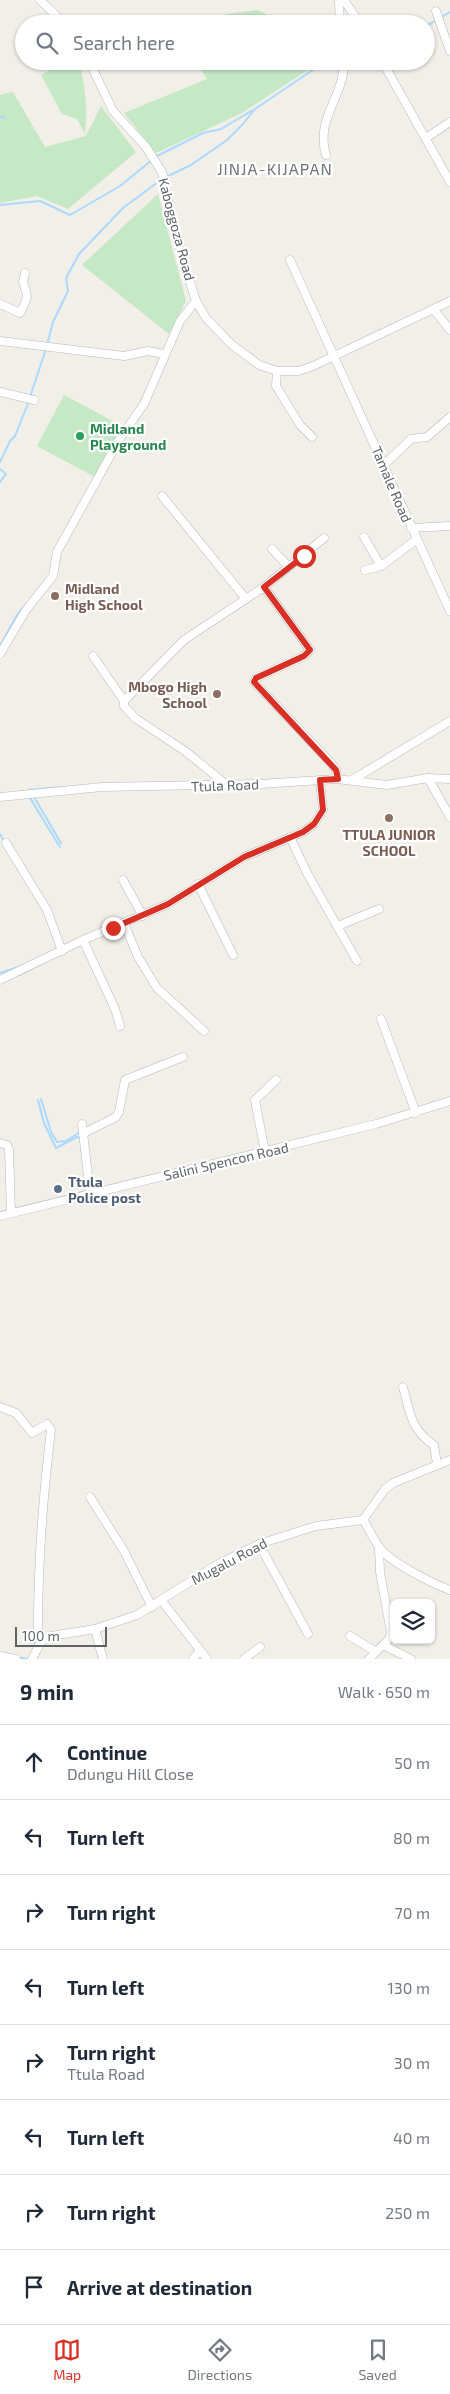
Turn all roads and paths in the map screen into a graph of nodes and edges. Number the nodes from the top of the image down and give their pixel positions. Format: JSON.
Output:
{"nodes":[{"id":1,"x":40,"y":0,"type":"edge"},
{"id":2,"x":339,"y":0,"type":"edge"},
{"id":3,"x":344,"y":0,"type":"edge"},
{"id":4,"x":56,"y":15,"type":"edge"},
{"id":5,"x":340,"y":15,"type":"edge"},
{"id":6,"x":354,"y":15,"type":"edge"},
{"id":7,"x":438,"y":16,"type":"dead end"},
{"id":8,"x":450,"y":51,"type":"edge"},
{"id":9,"x":93,"y":70,"type":"edge"},
{"id":10,"x":343,"y":70,"type":"edge"},
{"id":11,"x":387,"y":70,"type":"edge"},
{"id":12,"x":450,"y":122,"type":"edge"},
{"id":13,"x":426,"y":138,"type":"junction"},
{"id":14,"x":326,"y":155,"type":"dead end"},
{"id":15,"x":450,"y":182,"type":"edge"},
{"id":16,"x":290,"y":260,"type":"dead end"},
{"id":17,"x":25,"y":273,"type":"dead end"},
{"id":18,"x":196,"y":301,"type":"junction"},
{"id":19,"x":450,"y":301,"type":"edge"},
{"id":20,"x":0,"y":304,"type":"edge"},
{"id":21,"x":434,"y":310,"type":"junction"},
{"id":22,"x":450,"y":330,"type":"edge"},
{"id":23,"x":0,"y":341,"type":"edge"},
{"id":24,"x":164,"y":354,"type":"junction"},
{"id":25,"x":334,"y":356,"type":"junction"},
{"id":26,"x":277,"y":371,"type":"junction"},
{"id":27,"x":0,"y":392,"type":"edge"},
{"id":28,"x":31,"y":399,"type":"dead end"},
{"id":29,"x":450,"y":417,"type":"edge"},
{"id":30,"x":312,"y":437,"type":"dead end"},
{"id":31,"x":384,"y":465,"type":"junction"},
{"id":32,"x":162,"y":496,"type":"dead end"},
{"id":33,"x":450,"y":526,"type":"edge"},
{"id":34,"x":411,"y":528,"type":"junction"},
{"id":35,"x":364,"y":536,"type":"dead end"},
{"id":36,"x":324,"y":538,"type":"dead end"},
{"id":37,"x":416,"y":540,"type":"junction"},
{"id":38,"x":272,"y":549,"type":"dead end"},
{"id":39,"x":381,"y":566,"type":"junction"},
{"id":40,"x":289,"y":567,"type":"junction"},
{"id":41,"x":365,"y":570,"type":"dead end"},
{"id":42,"x":264,"y":587,"type":"junction"},
{"id":43,"x":246,"y":599,"type":"junction"},
{"id":44,"x":450,"y":611,"type":"edge"},
{"id":45,"x":0,"y":654,"type":"edge"},
{"id":46,"x":92,"y":656,"type":"dead end"},
{"id":47,"x":124,"y":701,"type":"junction"},
{"id":48,"x":450,"y":721,"type":"edge"},
{"id":49,"x":428,"y":778,"type":"junction"},
{"id":50,"x":338,"y":779,"type":"junction"},
{"id":51,"x":450,"y":779,"type":"edge"},
{"id":52,"x":320,"y":780,"type":"junction"},
{"id":53,"x":352,"y":780,"type":"junction"},
{"id":54,"x":227,"y":785,"type":"junction"},
{"id":55,"x":0,"y":797,"type":"edge"},
{"id":56,"x":450,"y":817,"type":"edge"},
{"id":57,"x":290,"y":837,"type":"junction"},
{"id":58,"x":6,"y":843,"type":"dead end"},
{"id":59,"x":123,"y":880,"type":"dead end"},
{"id":60,"x":198,"y":884,"type":"junction"},
{"id":61,"x":379,"y":909,"type":"dead end"},
{"id":62,"x":143,"y":916,"type":"junction"},
{"id":63,"x":124,"y":923,"type":"junction"},
{"id":64,"x":338,"y":926,"type":"junction"},
{"id":65,"x":83,"y":940,"type":"junction"},
{"id":66,"x":62,"y":951,"type":"junction"},
{"id":67,"x":233,"y":955,"type":"dead end"},
{"id":68,"x":357,"y":961,"type":"dead end"},
{"id":69,"x":0,"y":980,"type":"edge"},
{"id":70,"x":381,"y":1018,"type":"dead end"},
{"id":71,"x":120,"y":1026,"type":"dead end"},
{"id":72,"x":204,"y":1031,"type":"dead end"},
{"id":73,"x":183,"y":1057,"type":"dead end"},
{"id":74,"x":276,"y":1080,"type":"dead end"},
{"id":75,"x":450,"y":1101,"type":"edge"},
{"id":76,"x":416,"y":1112,"type":"junction"},
{"id":77,"x":82,"y":1124,"type":"dead end"},
{"id":78,"x":84,"y":1133,"type":"junction"},
{"id":79,"x":0,"y":1143,"type":"edge"},
{"id":80,"x":264,"y":1152,"type":"junction"},
{"id":81,"x":90,"y":1193,"type":"junction"},
{"id":82,"x":11,"y":1213,"type":"junction"},
{"id":83,"x":0,"y":1216,"type":"edge"},
{"id":84,"x":403,"y":1387,"type":"dead end"},
{"id":85,"x":0,"y":1407,"type":"edge"},
{"id":86,"x":450,"y":1460,"type":"edge"},
{"id":87,"x":437,"y":1464,"type":"junction"},
{"id":88,"x":90,"y":1497,"type":"dead end"},
{"id":89,"x":363,"y":1520,"type":"junction"},
{"id":90,"x":259,"y":1544,"type":"junction"},
{"id":91,"x":379,"y":1548,"type":"junction"},
{"id":92,"x":450,"y":1590,"type":"edge"},
{"id":93,"x":161,"y":1600,"type":"junction"},
{"id":94,"x":152,"y":1607,"type":"junction"},
{"id":95,"x":95,"y":1629,"type":"junction"},
{"id":96,"x":308,"y":1634,"type":"dead end"},
{"id":97,"x":350,"y":1636,"type":"dead end"},
{"id":98,"x":42,"y":1640,"type":"junction"},
{"id":99,"x":383,"y":1646,"type":"junction"},
{"id":100,"x":260,"y":1647,"type":"dead end"},
{"id":101,"x":200,"y":1650,"type":"junction"},
{"id":102,"x":376,"y":1652,"type":"junction"},
{"id":103,"x":0,"y":1656,"type":"edge"},
{"id":104,"x":16,"y":1659,"type":"edge"},
{"id":105,"x":32,"y":1659,"type":"edge"},
{"id":106,"x":102,"y":1659,"type":"edge"},
{"id":107,"x":193,"y":1659,"type":"edge"},
{"id":108,"x":207,"y":1659,"type":"edge"},
{"id":109,"x":244,"y":1659,"type":"edge"},
{"id":110,"x":369,"y":1659,"type":"edge"},
{"id":111,"x":411,"y":1659,"type":"edge"}],
"edges":[{"from":1,"to":4,"type":"street"},
{"from":2,"to":5,"type":"street"},
{"from":3,"to":6,"type":"street"},
{"from":7,"to":8,"type":"street"},
{"from":9,"to":18,"type":"street","name":"Kaboggoza Road"},
{"from":10,"to":14,"type":"street"},
{"from":11,"to":13,"type":"street"},
{"from":12,"to":13,"type":"street"},
{"from":13,"to":15,"type":"street"},
{"from":16,"to":25,"type":"street","name":"Tamale Road"},
{"from":17,"to":20,"type":"street"},
{"from":18,"to":24,"type":"street"},
{"from":18,"to":26,"type":"street","name":"Kaboggoza Road"},
{"from":19,"to":21,"type":"street","name":"Kaboggoza Road"},
{"from":21,"to":22,"type":"street"},
{"from":21,"to":25,"type":"street","name":"Kaboggoza Road"},
{"from":23,"to":24,"type":"street"},
{"from":24,"to":45,"type":"street"},
{"from":25,"to":26,"type":"street","name":"Kaboggoza Road"},
{"from":25,"to":31,"type":"street","name":"Tamale Road"},
{"from":26,"to":30,"type":"street"},
{"from":27,"to":28,"type":"street"},
{"from":29,"to":31,"type":"street"},
{"from":31,"to":34,"type":"street","name":"Tamale Road"},
{"from":32,"to":43,"type":"street"},
{"from":33,"to":34,"type":"street"},
{"from":34,"to":37,"type":"street","name":"Tamale Road"},
{"from":35,"to":39,"type":"street"},
{"from":36,"to":40,"type":"street"},
{"from":37,"to":39,"type":"street"},
{"from":37,"to":44,"type":"street","name":"Tamale Road"},
{"from":38,"to":40,"type":"street"},
{"from":39,"to":41,"type":"street"},
{"from":40,"to":42,"type":"street"},
{"from":42,"to":43,"type":"street"},
{"from":42,"to":50,"type":"street"},
{"from":43,"to":47,"type":"street"},
{"from":46,"to":47,"type":"street"},
{"from":47,"to":54,"type":"street"},
{"from":48,"to":53,"type":"street"},
{"from":49,"to":51,"type":"street","name":"Ttula Road"},
{"from":49,"to":53,"type":"street","name":"Ttula Road"},
{"from":49,"to":56,"type":"street"},
{"from":50,"to":52,"type":"street","name":"Ttula Road"},
{"from":50,"to":53,"type":"street","name":"Ttula Road"},
{"from":52,"to":54,"type":"street","name":"Ttula Road"},
{"from":52,"to":57,"type":"street"},
{"from":54,"to":55,"type":"street","name":"Ttula Road"},
{"from":57,"to":60,"type":"street"},
{"from":57,"to":64,"type":"street"},
{"from":58,"to":66,"type":"street"},
{"from":59,"to":62,"type":"street"},
{"from":60,"to":62,"type":"street"},
{"from":60,"to":67,"type":"street"},
{"from":61,"to":64,"type":"street"},
{"from":62,"to":63,"type":"street"},
{"from":63,"to":65,"type":"street"},
{"from":63,"to":72,"type":"street"},
{"from":64,"to":68,"type":"street"},
{"from":65,"to":66,"type":"street"},
{"from":65,"to":71,"type":"street"},
{"from":66,"to":69,"type":"street"},
{"from":70,"to":76,"type":"street"},
{"from":73,"to":78,"type":"street"},
{"from":74,"to":80,"type":"street"},
{"from":75,"to":76,"type":"street","name":"Salini Spencon Road"},
{"from":76,"to":80,"type":"street","name":"Salini Spencon Road"},
{"from":77,"to":78,"type":"street"},
{"from":78,"to":81,"type":"street"},
{"from":79,"to":82,"type":"street"},
{"from":80,"to":81,"type":"street","name":"Salini Spencon Road"},
{"from":81,"to":82,"type":"street","name":"Salini Spencon Road"},
{"from":82,"to":83,"type":"street","name":"Salini Spencon Road"},
{"from":84,"to":87,"type":"street"},
{"from":85,"to":98,"type":"street"},
{"from":86,"to":87,"type":"street"},
{"from":87,"to":89,"type":"street"},
{"from":88,"to":94,"type":"street"},
{"from":89,"to":90,"type":"street","name":"Mugalu Road"},
{"from":89,"to":91,"type":"street"},
{"from":90,"to":93,"type":"street","name":"Mugalu Road"},
{"from":90,"to":96,"type":"street"},
{"from":91,"to":92,"type":"street"},
{"from":91,"to":99,"type":"street"},
{"from":93,"to":94,"type":"street","name":"Mugalu Road"},
{"from":93,"to":101,"type":"street"},
{"from":94,"to":95,"type":"street","name":"Mugalu Road"},
{"from":95,"to":98,"type":"street","name":"Mugalu Road"},
{"from":95,"to":106,"type":"street"},
{"from":97,"to":102,"type":"street"},
{"from":98,"to":105,"type":"street"},
{"from":99,"to":102,"type":"street"},
{"from":99,"to":111,"type":"street"},
{"from":100,"to":109,"type":"street"},
{"from":101,"to":107,"type":"street"},
{"from":101,"to":108,"type":"street"},
{"from":102,"to":110,"type":"street"},
{"from":103,"to":104,"type":"street"}]}
